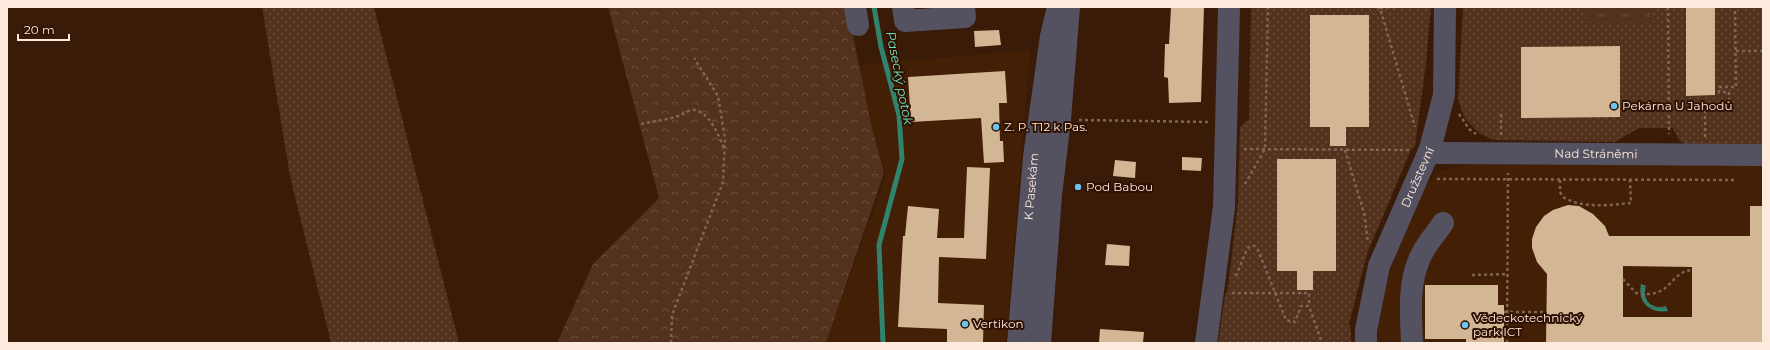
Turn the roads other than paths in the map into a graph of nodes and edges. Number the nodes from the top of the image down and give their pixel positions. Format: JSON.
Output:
{"nodes":[{"id":1,"x":903,"y":7,"type":"edge"},
{"id":2,"x":964,"y":7,"type":"edge"},
{"id":3,"x":1058,"y":7,"type":"edge"},
{"id":4,"x":1069,"y":7,"type":"edge"},
{"id":5,"x":1229,"y":7,"type":"edge"},
{"id":6,"x":1445,"y":7,"type":"edge"},
{"id":7,"x":1422,"y":151,"type":"junction"},
{"id":8,"x":1763,"y":155,"type":"edge"},
{"id":9,"x":1443,"y":223,"type":"dead end"},
{"id":10,"x":1018,"y":343,"type":"edge"},
{"id":11,"x":1040,"y":343,"type":"edge"},
{"id":12,"x":1206,"y":343,"type":"edge"},
{"id":13,"x":1366,"y":343,"type":"edge"},
{"id":14,"x":1412,"y":343,"type":"edge"}],
"edges":[{"from":1,"to":2,"type":"street"},
{"from":3,"to":10,"type":"street","name":"K Pasekám"},
{"from":4,"to":11,"type":"street","name":"K Pasekám"},
{"from":5,"to":12,"type":"street"},
{"from":6,"to":7,"type":"street","name":"Družstevní"},
{"from":7,"to":8,"type":"street","name":"Nad Stráněmi"},
{"from":7,"to":13,"type":"street","name":"Družstevní"},
{"from":9,"to":14,"type":"street"}]}
